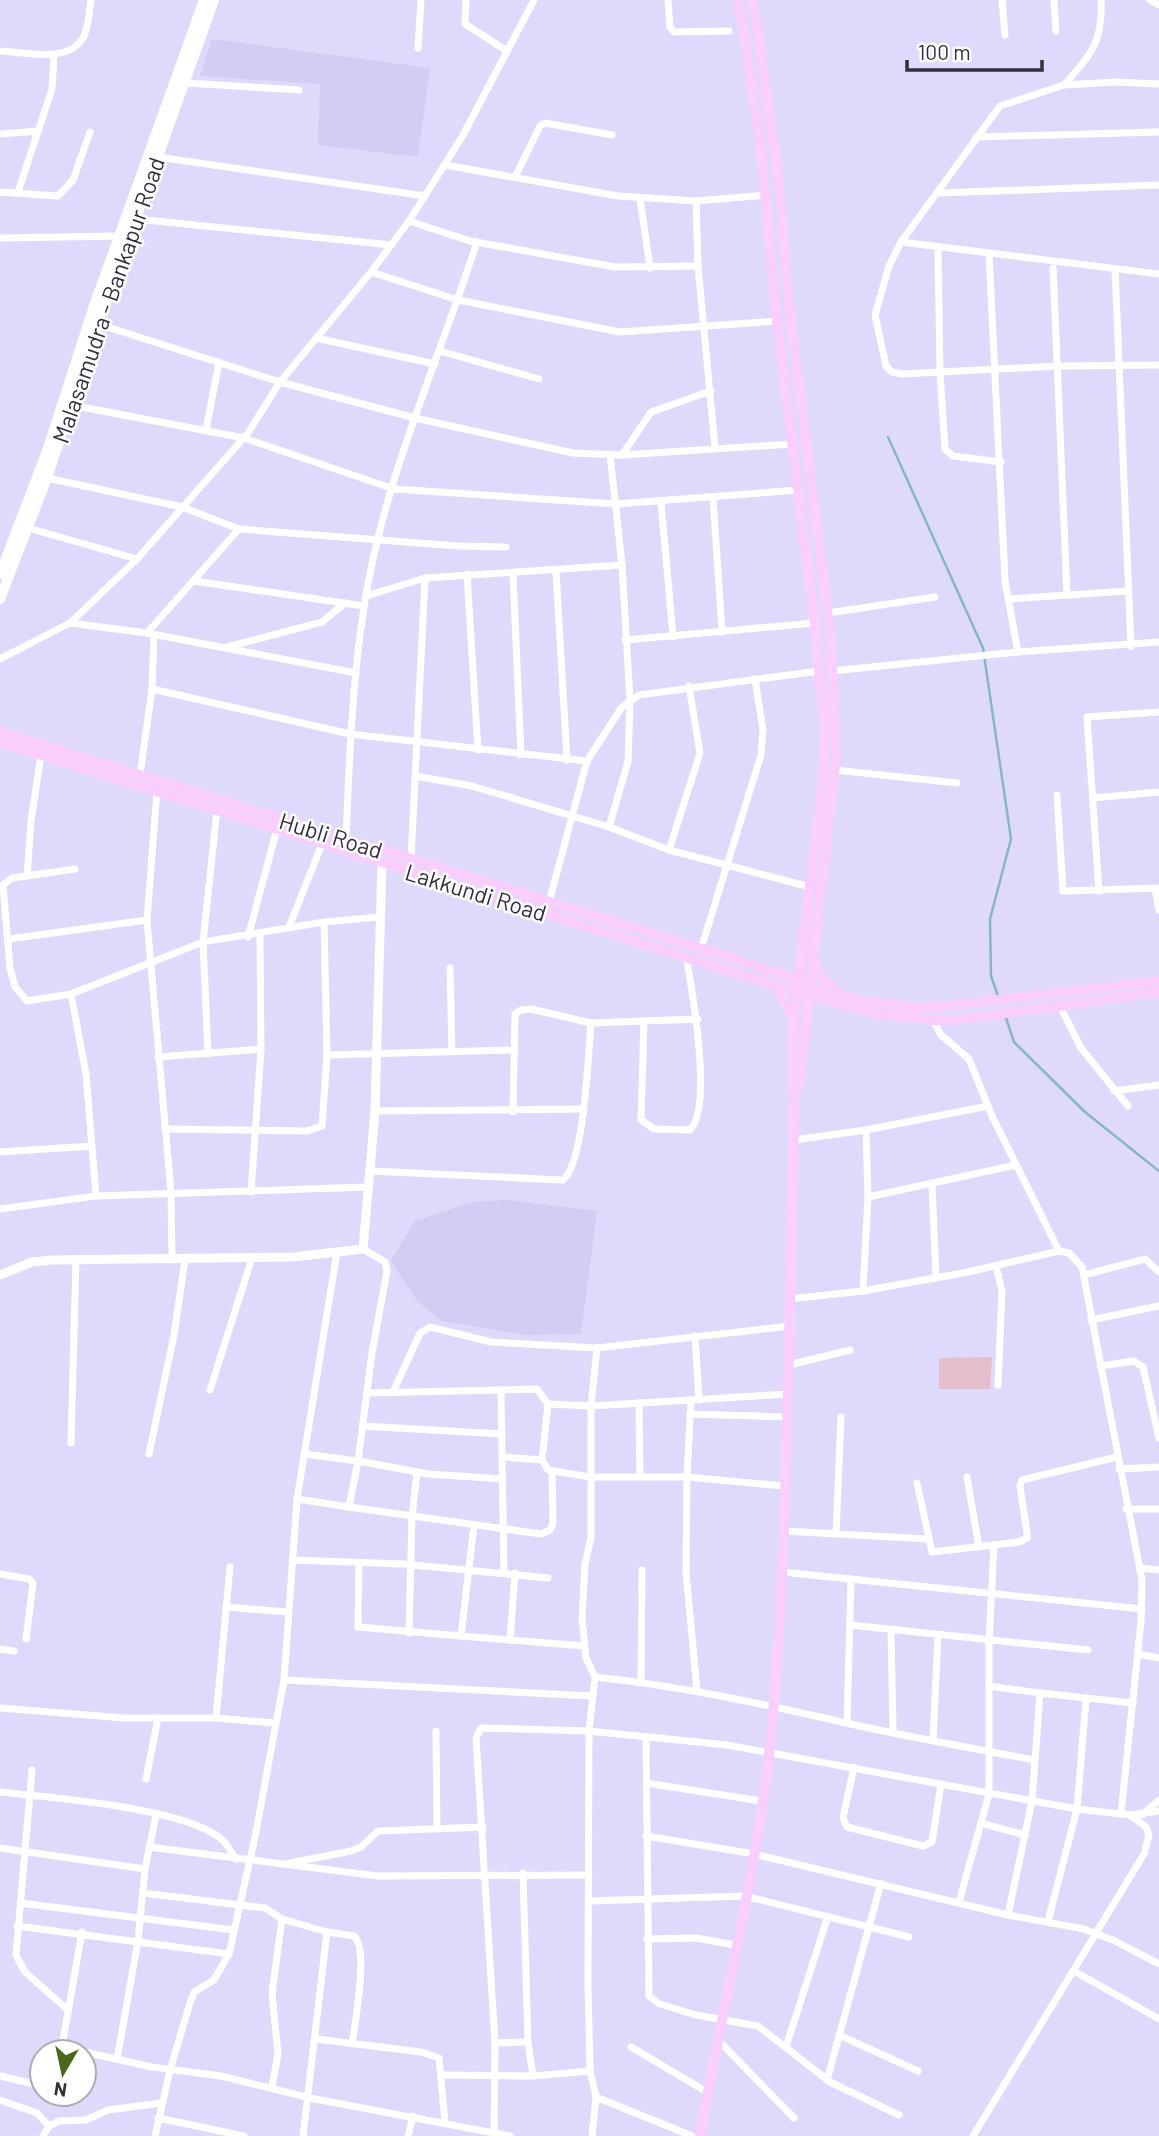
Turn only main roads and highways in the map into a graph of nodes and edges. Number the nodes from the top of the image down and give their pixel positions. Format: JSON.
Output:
{"nodes":[{"id":1,"x":204,"y":0,"type":"edge"},
{"id":2,"x":214,"y":0,"type":"edge"},
{"id":3,"x":739,"y":0,"type":"edge"},
{"id":4,"x":753,"y":0,"type":"edge"},
{"id":5,"x":0,"y":574,"type":"edge"},
{"id":6,"x":0,"y":599,"type":"edge"},
{"id":7,"x":0,"y":732,"type":"edge"},
{"id":8,"x":0,"y":742,"type":"edge"},
{"id":9,"x":802,"y":955,"type":"junction"},
{"id":10,"x":813,"y":957,"type":"junction"},
{"id":11,"x":773,"y":971,"type":"junction"},
{"id":12,"x":804,"y":981,"type":"junction"},
{"id":13,"x":1159,"y":981,"type":"edge"},
{"id":14,"x":774,"y":985,"type":"junction"},
{"id":15,"x":1159,"y":992,"type":"edge"},
{"id":16,"x":803,"y":993,"type":"junction"},
{"id":17,"x":837,"y":998,"type":"junction"},
{"id":18,"x":800,"y":1020,"type":"junction"},
{"id":19,"x":699,"y":2136,"type":"edge"}],
"edges":[{"from":1,"to":5,"type":"main road"},
{"from":2,"to":6,"type":"main road","name":"Malasamudra - Bankapur Road"},
{"from":3,"to":9,"type":"main road"},
{"from":4,"to":10,"type":"main road"},
{"from":7,"to":11,"type":"main road","name":"Hubli Road"},
{"from":8,"to":14,"type":"main road","name":"Lakkundi Road"},
{"from":9,"to":11,"type":"main road"},
{"from":9,"to":12,"type":"main road"},
{"from":10,"to":12,"type":"main road"},
{"from":10,"to":17,"type":"main road"},
{"from":11,"to":12,"type":"main road","name":"Hubli Road"},
{"from":12,"to":16,"type":"main road"},
{"from":12,"to":17,"type":"main road","name":"Hubli Road"},
{"from":13,"to":17,"type":"main road","name":"Hubli Road"},
{"from":14,"to":16,"type":"main road","name":"Lakkundi Road"},
{"from":14,"to":18,"type":"main road"},
{"from":15,"to":17,"type":"main road","name":"Lakkundi Road"},
{"from":16,"to":17,"type":"main road","name":"Lakkundi Road"},
{"from":16,"to":18,"type":"main road"},
{"from":17,"to":18,"type":"main road"},
{"from":18,"to":19,"type":"main road"}]}
